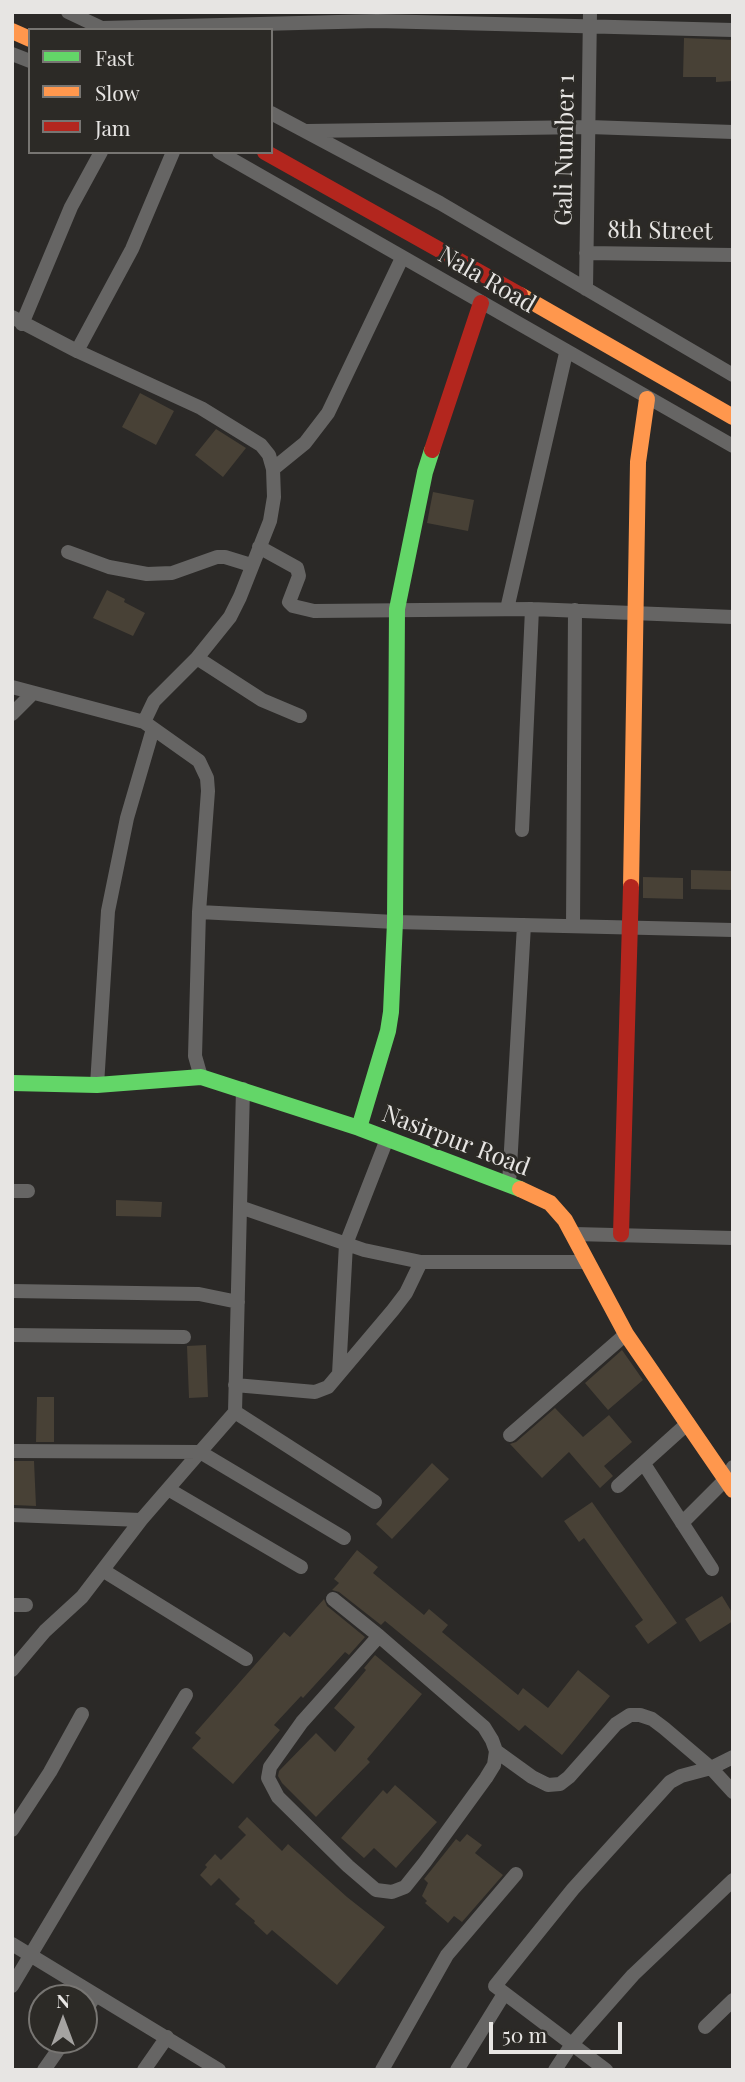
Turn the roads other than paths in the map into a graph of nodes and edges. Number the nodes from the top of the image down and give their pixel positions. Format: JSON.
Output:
{"nodes":[{"id":1,"x":68,"y":12,"type":"edge"},
{"id":2,"x":590,"y":20,"type":"edge"},
{"id":3,"x":214,"y":22,"type":"edge"},
{"id":4,"x":103,"y":28,"type":"edge"},
{"id":5,"x":121,"y":28,"type":"edge"},
{"id":6,"x":733,"y":30,"type":"edge"},
{"id":7,"x":12,"y":31,"type":"edge"},
{"id":8,"x":28,"y":38,"type":"edge"},
{"id":9,"x":273,"y":114,"type":"edge"},
{"id":10,"x":589,"y":127,"type":"junction"},
{"id":11,"x":305,"y":132,"type":"junction"},
{"id":12,"x":733,"y":132,"type":"edge"},
{"id":13,"x":100,"y":154,"type":"edge"},
{"id":14,"x":172,"y":154,"type":"edge"},
{"id":15,"x":223,"y":154,"type":"edge"},
{"id":16,"x":269,"y":154,"type":"edge"},
{"id":17,"x":586,"y":253,"type":"junction"},
{"id":18,"x":733,"y":255,"type":"edge"},
{"id":19,"x":402,"y":258,"type":"junction"},
{"id":20,"x":586,"y":289,"type":"junction"},
{"id":21,"x":481,"y":303,"type":"junction"},
{"id":22,"x":17,"y":320,"type":"edge"},
{"id":23,"x":77,"y":351,"type":"junction"},
{"id":24,"x":566,"y":353,"type":"junction"},
{"id":25,"x":733,"y":375,"type":"edge"},
{"id":26,"x":647,"y":399,"type":"junction"},
{"id":27,"x":733,"y":417,"type":"edge"},
{"id":28,"x":733,"y":446,"type":"edge"},
{"id":29,"x":273,"y":469,"type":"junction"},
{"id":30,"x":259,"y":547,"type":"junction"},
{"id":31,"x":68,"y":552,"type":"dead end"},
{"id":32,"x":251,"y":565,"type":"junction"},
{"id":33,"x":397,"y":609,"type":"junction"},
{"id":34,"x":508,"y":609,"type":"junction"},
{"id":35,"x":532,"y":609,"type":"junction"},
{"id":36,"x":575,"y":610,"type":"junction"},
{"id":37,"x":634,"y":613,"type":"junction"},
{"id":38,"x":733,"y":617,"type":"edge"},
{"id":39,"x":197,"y":658,"type":"junction"},
{"id":40,"x":12,"y":687,"type":"edge"},
{"id":41,"x":33,"y":693,"type":"junction"},
{"id":42,"x":12,"y":714,"type":"edge"},
{"id":43,"x":300,"y":716,"type":"dead end"},
{"id":44,"x":149,"y":725,"type":"junction"},
{"id":45,"x":523,"y":830,"type":"dead end"},
{"id":46,"x":199,"y":912,"type":"junction"},
{"id":47,"x":396,"y":922,"type":"junction"},
{"id":48,"x":524,"y":925,"type":"junction"},
{"id":49,"x":573,"y":926,"type":"junction"},
{"id":50,"x":630,"y":927,"type":"junction"},
{"id":51,"x":733,"y":930,"type":"edge"},
{"id":52,"x":201,"y":1077,"type":"junction"},
{"id":53,"x":12,"y":1083,"type":"edge"},
{"id":54,"x":97,"y":1085,"type":"junction"},
{"id":55,"x":243,"y":1089,"type":"junction"},
{"id":56,"x":359,"y":1128,"type":"junction"},
{"id":57,"x":387,"y":1139,"type":"junction"},
{"id":58,"x":509,"y":1184,"type":"junction"},
{"id":59,"x":12,"y":1191,"type":"edge"},
{"id":60,"x":29,"y":1191,"type":"dead end"},
{"id":61,"x":240,"y":1207,"type":"junction"},
{"id":62,"x":574,"y":1234,"type":"junction"},
{"id":63,"x":621,"y":1234,"type":"junction"},
{"id":64,"x":733,"y":1238,"type":"edge"},
{"id":65,"x":346,"y":1244,"type":"junction"},
{"id":66,"x":421,"y":1262,"type":"junction"},
{"id":67,"x":588,"y":1262,"type":"junction"},
{"id":68,"x":12,"y":1291,"type":"edge"},
{"id":69,"x":238,"y":1302,"type":"junction"},
{"id":70,"x":626,"y":1334,"type":"junction"},
{"id":71,"x":12,"y":1335,"type":"edge"},
{"id":72,"x":184,"y":1337,"type":"dead end"},
{"id":73,"x":340,"y":1374,"type":"junction"},
{"id":74,"x":235,"y":1385,"type":"junction"},
{"id":75,"x":234,"y":1412,"type":"junction"},
{"id":76,"x":688,"y":1423,"type":"junction"},
{"id":77,"x":510,"y":1435,"type":"dead end"},
{"id":78,"x":12,"y":1451,"type":"edge"},
{"id":79,"x":200,"y":1452,"type":"junction"},
{"id":80,"x":643,"y":1464,"type":"junction"},
{"id":81,"x":730,"y":1479,"type":"edge"},
{"id":82,"x":618,"y":1486,"type":"dead end"},
{"id":83,"x":168,"y":1489,"type":"junction"},
{"id":84,"x":375,"y":1502,"type":"dead end"},
{"id":85,"x":12,"y":1515,"type":"edge"},
{"id":86,"x":141,"y":1520,"type":"junction"},
{"id":87,"x":682,"y":1523,"type":"junction"},
{"id":88,"x":344,"y":1538,"type":"dead end"},
{"id":89,"x":301,"y":1567,"type":"dead end"},
{"id":90,"x":712,"y":1569,"type":"dead end"},
{"id":91,"x":104,"y":1571,"type":"junction"},
{"id":92,"x":333,"y":1599,"type":"dead end"},
{"id":93,"x":379,"y":1636,"type":"junction"},
{"id":94,"x":246,"y":1658,"type":"dead end"},
{"id":95,"x":12,"y":1670,"type":"edge"},
{"id":96,"x":186,"y":1695,"type":"dead end"},
{"id":97,"x":82,"y":1714,"type":"dead end"},
{"id":98,"x":496,"y":1751,"type":"junction"},
{"id":99,"x":733,"y":1757,"type":"edge"},
{"id":100,"x":711,"y":1768,"type":"junction"},
{"id":101,"x":733,"y":1792,"type":"edge"},
{"id":102,"x":12,"y":1830,"type":"edge"},
{"id":103,"x":516,"y":1874,"type":"dead end"},
{"id":104,"x":733,"y":1880,"type":"edge"},
{"id":105,"x":12,"y":1944,"type":"edge"},
{"id":106,"x":32,"y":1955,"type":"junction"},
{"id":107,"x":80,"y":1984,"type":"edge"},
{"id":108,"x":12,"y":1986,"type":"edge"},
{"id":109,"x":504,"y":1994,"type":"junction"},
{"id":110,"x":98,"y":1995,"type":"edge"},
{"id":111,"x":733,"y":2000,"type":"edge"},
{"id":112,"x":705,"y":2026,"type":"dead end"},
{"id":113,"x":167,"y":2037,"type":"junction"},
{"id":114,"x":572,"y":2044,"type":"junction"},
{"id":115,"x":55,"y":2054,"type":"edge"},
{"id":116,"x":44,"y":2070,"type":"edge"},
{"id":117,"x":144,"y":2070,"type":"edge"},
{"id":118,"x":219,"y":2070,"type":"edge"},
{"id":119,"x":382,"y":2070,"type":"edge"},
{"id":120,"x":457,"y":2070,"type":"edge"},
{"id":121,"x":555,"y":2070,"type":"edge"},
{"id":122,"x":606,"y":2070,"type":"edge"}],
"edges":[{"from":1,"to":4,"type":"street"},
{"from":2,"to":3,"type":"street"},
{"from":2,"to":6,"type":"street"},
{"from":2,"to":10,"type":"street","name":"Gali Number 1"},
{"from":3,"to":5,"type":"street"},
{"from":7,"to":8,"type":"street"},
{"from":9,"to":11,"type":"street"},
{"from":10,"to":11,"type":"street"},
{"from":10,"to":12,"type":"street"},
{"from":10,"to":17,"type":"street","name":"Gali Number 1"},
{"from":11,"to":20,"type":"street"},
{"from":13,"to":22,"type":"street"},
{"from":14,"to":23,"type":"street"},
{"from":15,"to":19,"type":"street","name":"Nala Road"},
{"from":16,"to":27,"type":"street"},
{"from":17,"to":18,"type":"street","name":"8th Street"},
{"from":17,"to":20,"type":"street","name":"Gali Number 1"},
{"from":19,"to":21,"type":"street","name":"Nala Road"},
{"from":19,"to":29,"type":"street"},
{"from":20,"to":25,"type":"street"},
{"from":21,"to":24,"type":"street","name":"Nala Road"},
{"from":21,"to":33,"type":"street"},
{"from":22,"to":23,"type":"street"},
{"from":23,"to":29,"type":"street"},
{"from":24,"to":26,"type":"street","name":"Nala Road"},
{"from":24,"to":34,"type":"street"},
{"from":26,"to":28,"type":"street","name":"Nala Road"},
{"from":26,"to":37,"type":"street"},
{"from":29,"to":30,"type":"street"},
{"from":30,"to":32,"type":"street"},
{"from":30,"to":33,"type":"street"},
{"from":31,"to":32,"type":"street"},
{"from":32,"to":39,"type":"street"},
{"from":33,"to":34,"type":"street"},
{"from":33,"to":47,"type":"street"},
{"from":34,"to":35,"type":"street"},
{"from":35,"to":36,"type":"street"},
{"from":35,"to":45,"type":"street"},
{"from":36,"to":37,"type":"street"},
{"from":36,"to":49,"type":"street"},
{"from":37,"to":38,"type":"street"},
{"from":37,"to":50,"type":"street"},
{"from":39,"to":43,"type":"street"},
{"from":39,"to":44,"type":"street"},
{"from":40,"to":41,"type":"street"},
{"from":41,"to":42,"type":"street"},
{"from":41,"to":44,"type":"street"},
{"from":44,"to":46,"type":"street"},
{"from":44,"to":54,"type":"street"},
{"from":46,"to":47,"type":"street"},
{"from":46,"to":52,"type":"street"},
{"from":47,"to":48,"type":"street"},
{"from":47,"to":56,"type":"street"},
{"from":48,"to":49,"type":"street"},
{"from":48,"to":58,"type":"street"},
{"from":49,"to":50,"type":"street"},
{"from":50,"to":51,"type":"street"},
{"from":50,"to":63,"type":"street"},
{"from":52,"to":54,"type":"street","name":"Nasirpur Road"},
{"from":52,"to":55,"type":"street","name":"Nasirpur Road"},
{"from":53,"to":54,"type":"street","name":"Nasirpur Road"},
{"from":55,"to":56,"type":"street","name":"Nasirpur Road"},
{"from":55,"to":61,"type":"street"},
{"from":56,"to":57,"type":"street","name":"Nasirpur Road"},
{"from":57,"to":58,"type":"street","name":"Nasirpur Road"},
{"from":57,"to":65,"type":"street"},
{"from":58,"to":62,"type":"street","name":"Nasirpur Road"},
{"from":59,"to":60,"type":"street"},
{"from":61,"to":65,"type":"street"},
{"from":61,"to":69,"type":"street"},
{"from":62,"to":63,"type":"street"},
{"from":62,"to":67,"type":"street","name":"Nasirpur Road"},
{"from":63,"to":64,"type":"street"},
{"from":65,"to":66,"type":"street"},
{"from":65,"to":73,"type":"street"},
{"from":66,"to":67,"type":"street"},
{"from":66,"to":73,"type":"street"},
{"from":67,"to":70,"type":"street","name":"Nasirpur Road"},
{"from":68,"to":69,"type":"street"},
{"from":69,"to":74,"type":"street"},
{"from":70,"to":76,"type":"street","name":"Nasirpur Road"},
{"from":70,"to":77,"type":"street"},
{"from":71,"to":72,"type":"street"},
{"from":73,"to":74,"type":"street"},
{"from":74,"to":75,"type":"street"},
{"from":75,"to":79,"type":"street"},
{"from":75,"to":84,"type":"street"},
{"from":76,"to":80,"type":"street"},
{"from":76,"to":81,"type":"street","name":"Nasirpur Road"},
{"from":78,"to":79,"type":"street"},
{"from":79,"to":83,"type":"street"},
{"from":79,"to":88,"type":"street"},
{"from":80,"to":82,"type":"street"},
{"from":80,"to":87,"type":"street"},
{"from":81,"to":87,"type":"street"},
{"from":83,"to":86,"type":"street"},
{"from":83,"to":89,"type":"street"},
{"from":85,"to":86,"type":"street"},
{"from":86,"to":91,"type":"street"},
{"from":87,"to":90,"type":"street"},
{"from":91,"to":94,"type":"street"},
{"from":91,"to":95,"type":"street"},
{"from":92,"to":93,"type":"street"},
{"from":93,"to":98,"type":"street"},
{"from":93,"to":98,"type":"street"},
{"from":96,"to":106,"type":"street"},
{"from":97,"to":102,"type":"street"},
{"from":98,"to":100,"type":"street"},
{"from":99,"to":100,"type":"street"},
{"from":100,"to":101,"type":"street"},
{"from":100,"to":109,"type":"street"},
{"from":103,"to":119,"type":"street"},
{"from":104,"to":114,"type":"street"},
{"from":105,"to":106,"type":"street"},
{"from":106,"to":107,"type":"street"},
{"from":106,"to":108,"type":"street"},
{"from":109,"to":114,"type":"street"},
{"from":109,"to":120,"type":"street"},
{"from":110,"to":113,"type":"street"},
{"from":111,"to":112,"type":"street"},
{"from":113,"to":117,"type":"street"},
{"from":113,"to":118,"type":"street"},
{"from":114,"to":121,"type":"street"},
{"from":114,"to":122,"type":"street"},
{"from":115,"to":116,"type":"street"}]}
